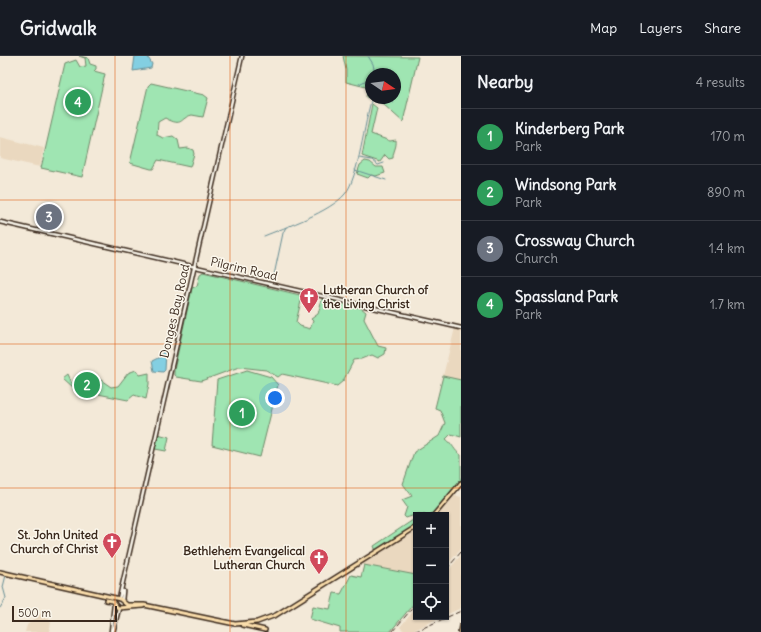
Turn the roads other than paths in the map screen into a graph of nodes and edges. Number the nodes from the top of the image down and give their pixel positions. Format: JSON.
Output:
{"nodes":[{"id":1,"x":242,"y":56,"type":"edge"},
{"id":2,"x":0,"y":222,"type":"edge"},
{"id":3,"x":194,"y":267,"type":"junction"},
{"id":4,"x":461,"y":328,"type":"edge"},
{"id":5,"x":461,"y":482,"type":"edge"},
{"id":6,"x":436,"y":512,"type":"edge"},
{"id":7,"x":413,"y":529,"type":"edge"},
{"id":8,"x":0,"y":572,"type":"edge"},
{"id":9,"x":89,"y":594,"type":"junction"},
{"id":10,"x":120,"y":601,"type":"junction"},
{"id":11,"x":114,"y":605,"type":"junction"},
{"id":12,"x":152,"y":606,"type":"junction"},
{"id":13,"x":120,"y":608,"type":"junction"},
{"id":14,"x":262,"y":621,"type":"junction"},
{"id":15,"x":235,"y":624,"type":"junction"},
{"id":16,"x":461,"y":626,"type":"edge"},
{"id":17,"x":112,"y":632,"type":"edge"},
{"id":18,"x":459,"y":632,"type":"edge"}],
"edges":[{"from":1,"to":3,"type":"street","name":"Donges Bay Road"},
{"from":2,"to":3,"type":"street","name":"Pilgrim Road"},
{"from":3,"to":4,"type":"street","name":"Pilgrim Road"},
{"from":3,"to":10,"type":"street","name":"Donges Bay Road"},
{"from":5,"to":6,"type":"main road"},
{"from":7,"to":14,"type":"main road"},
{"from":8,"to":9,"type":"main road"},
{"from":9,"to":10,"type":"main road"},
{"from":9,"to":11,"type":"main road"},
{"from":10,"to":11,"type":"main road"},
{"from":10,"to":12,"type":"main road"},
{"from":10,"to":13,"type":"main road"},
{"from":11,"to":13,"type":"main road"},
{"from":11,"to":17,"type":"street"},
{"from":12,"to":13,"type":"main road"},
{"from":12,"to":15,"type":"main road"},
{"from":13,"to":17,"type":"street"},
{"from":14,"to":15,"type":"main road"},
{"from":14,"to":15,"type":"main road"},
{"from":16,"to":18,"type":"main road"}]}
